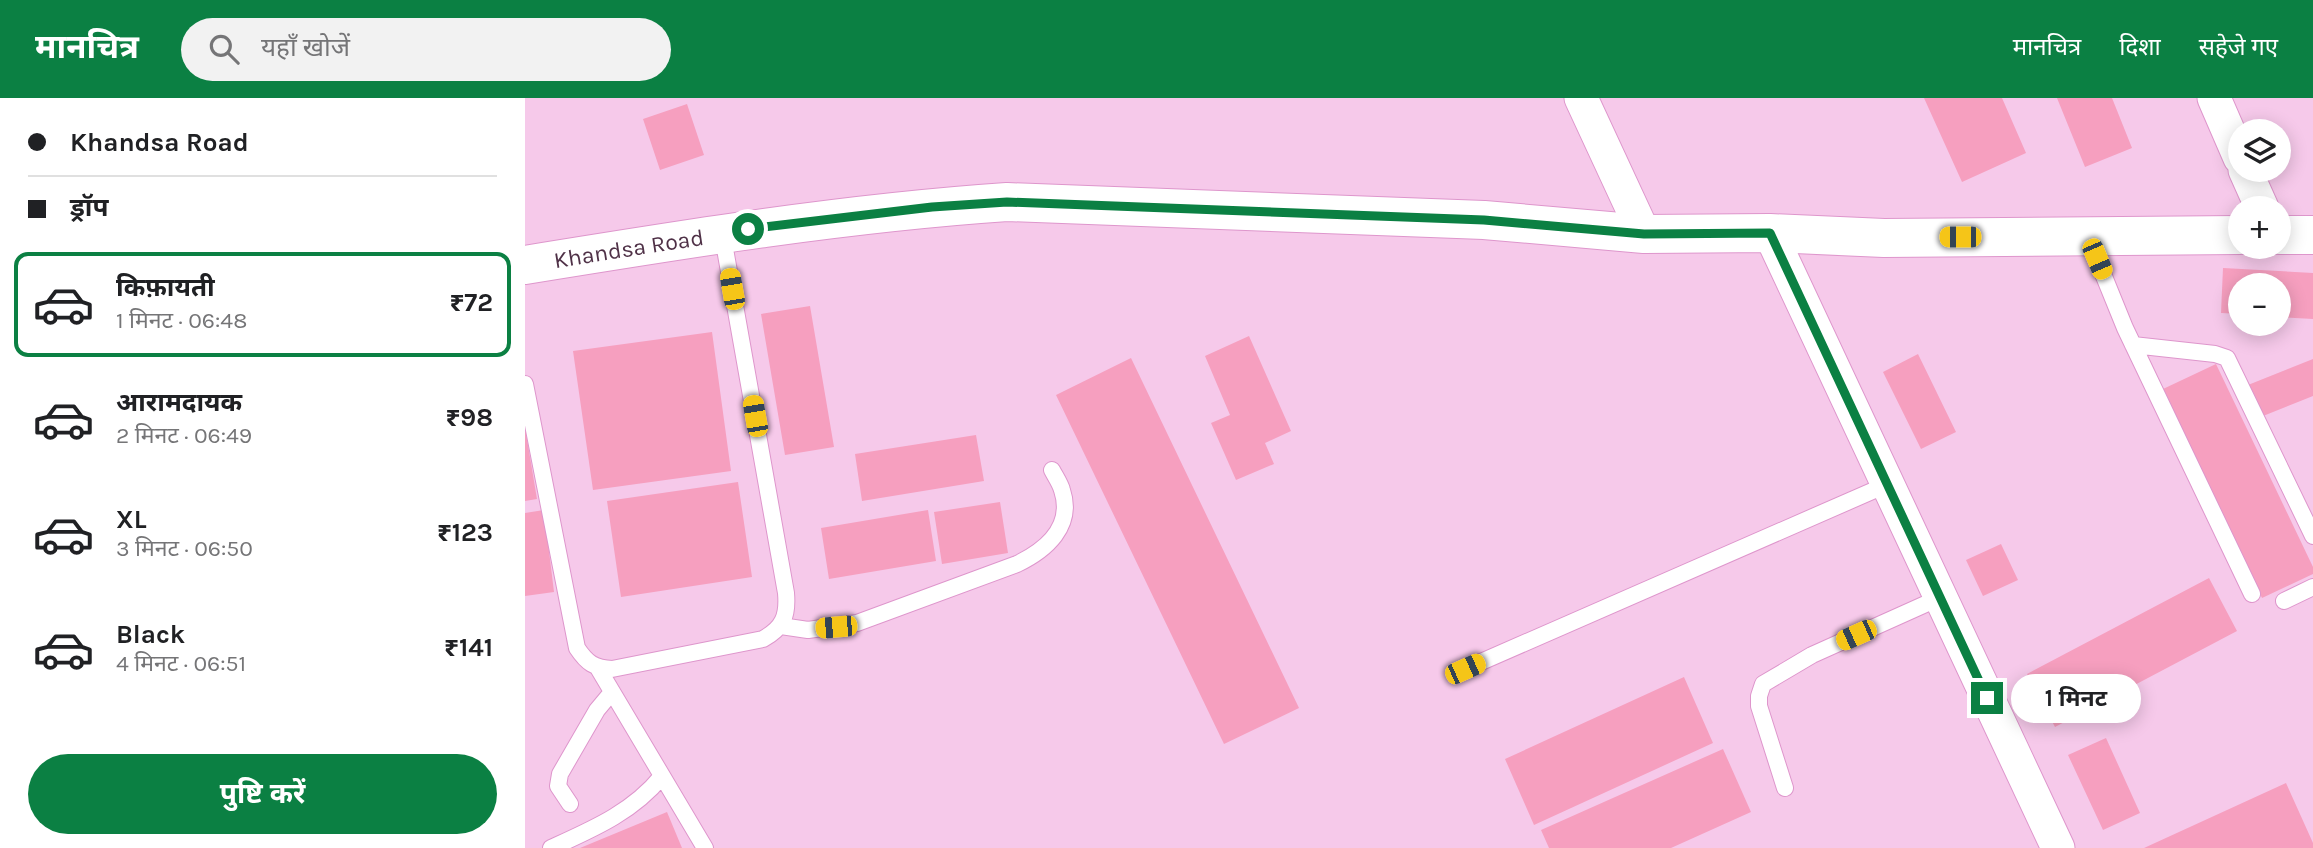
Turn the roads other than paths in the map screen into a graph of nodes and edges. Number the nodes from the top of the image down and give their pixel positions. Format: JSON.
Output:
{"nodes":[{"id":1,"x":1581,"y":98,"type":"edge"},
{"id":2,"x":2214,"y":98,"type":"edge"},
{"id":3,"x":2228,"y":130,"type":"edge"},
{"id":4,"x":722,"y":232,"type":"junction"},
{"id":5,"x":1770,"y":233,"type":"junction"},
{"id":6,"x":1644,"y":234,"type":"junction"},
{"id":7,"x":2228,"y":235,"type":"edge"},
{"id":8,"x":2291,"y":235,"type":"edge"},
{"id":9,"x":2313,"y":235,"type":"edge"},
{"id":10,"x":2087,"y":236,"type":"junction"},
{"id":11,"x":525,"y":265,"type":"edge"},
{"id":12,"x":2133,"y":345,"type":"junction"},
{"id":13,"x":525,"y":384,"type":"edge"},
{"id":14,"x":1052,"y":470,"type":"dead end"},
{"id":15,"x":1886,"y":485,"type":"junction"},
{"id":16,"x":2313,"y":536,"type":"edge"},
{"id":17,"x":2313,"y":587,"type":"edge"},
{"id":18,"x":2252,"y":594,"type":"dead end"},
{"id":19,"x":1939,"y":598,"type":"junction"},
{"id":20,"x":2284,"y":601,"type":"dead end"},
{"id":21,"x":781,"y":626,"type":"junction"},
{"id":22,"x":598,"y":668,"type":"junction"},
{"id":23,"x":1465,"y":669,"type":"dead end"},
{"id":24,"x":612,"y":692,"type":"junction"},
{"id":25,"x":662,"y":776,"type":"junction"},
{"id":26,"x":1784,"y":788,"type":"dead end"},
{"id":27,"x":570,"y":804,"type":"dead end"},
{"id":28,"x":551,"y":848,"type":"edge"},
{"id":29,"x":705,"y":848,"type":"edge"},
{"id":30,"x":2058,"y":848,"type":"edge"}],
"edges":[{"from":1,"to":6,"type":"street"},
{"from":2,"to":3,"type":"street"},
{"from":4,"to":6,"type":"street","name":"Khandsa Road"},
{"from":4,"to":11,"type":"street","name":"Khandsa Road"},
{"from":4,"to":21,"type":"lane"},
{"from":5,"to":6,"type":"street","name":"Khandsa Road"},
{"from":5,"to":10,"type":"street","name":"Khandsa Road"},
{"from":5,"to":15,"type":"street"},
{"from":7,"to":10,"type":"street","name":"Khandsa Road"},
{"from":8,"to":9,"type":"street"},
{"from":10,"to":12,"type":"lane"},
{"from":12,"to":16,"type":"lane"},
{"from":12,"to":18,"type":"lane"},
{"from":13,"to":22,"type":"lane"},
{"from":14,"to":21,"type":"lane"},
{"from":15,"to":19,"type":"street"},
{"from":15,"to":23,"type":"lane"},
{"from":17,"to":20,"type":"lane"},
{"from":19,"to":26,"type":"lane"},
{"from":19,"to":30,"type":"street"},
{"from":21,"to":22,"type":"lane"},
{"from":22,"to":24,"type":"lane"},
{"from":24,"to":25,"type":"lane"},
{"from":24,"to":27,"type":"lane"},
{"from":25,"to":28,"type":"lane"},
{"from":25,"to":29,"type":"lane"}]}
